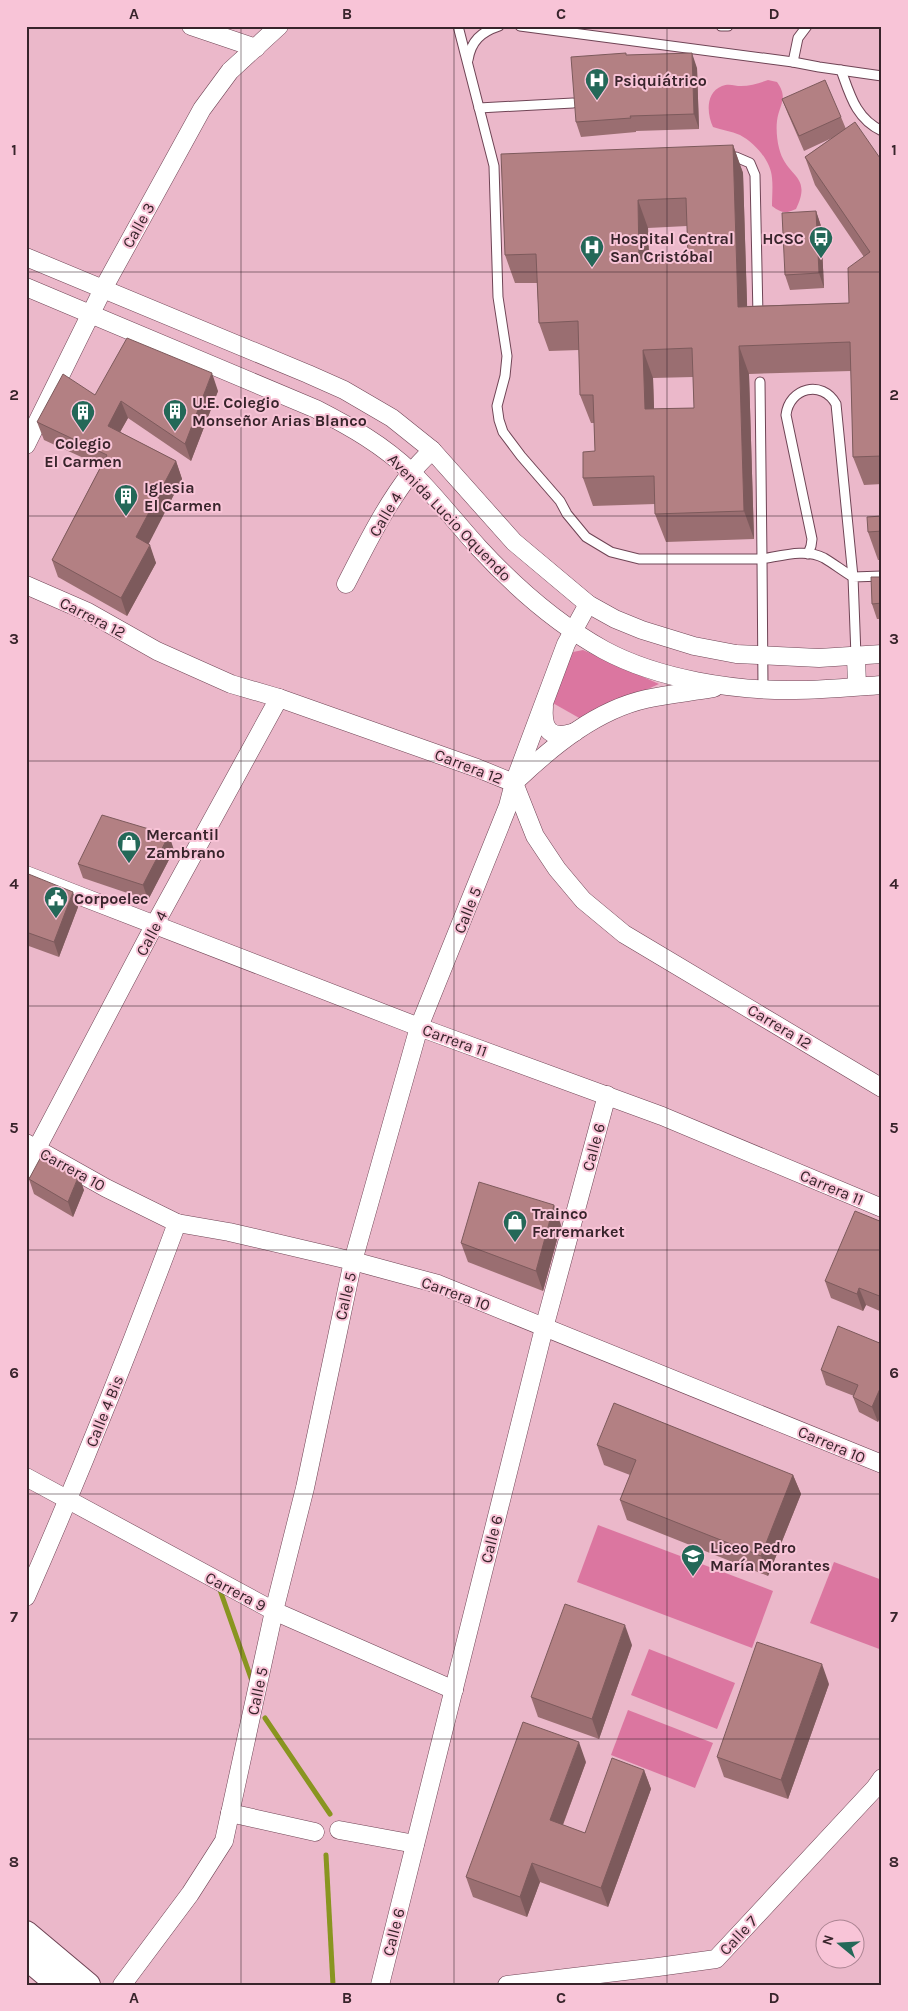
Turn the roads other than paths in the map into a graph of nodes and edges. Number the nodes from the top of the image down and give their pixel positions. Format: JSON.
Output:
{"nodes":[{"id":1,"x":191,"y":26,"type":"edge"},
{"id":2,"x":279,"y":26,"type":"edge"},
{"id":3,"x":458,"y":26,"type":"edge"},
{"id":4,"x":499,"y":26,"type":"edge"},
{"id":5,"x":520,"y":26,"type":"edge"},
{"id":6,"x":721,"y":26,"type":"edge"},
{"id":7,"x":728,"y":26,"type":"edge"},
{"id":8,"x":807,"y":26,"type":"edge"},
{"id":9,"x":256,"y":48,"type":"junction"},
{"id":10,"x":793,"y":62,"type":"junction"},
{"id":11,"x":468,"y":63,"type":"junction"},
{"id":12,"x":841,"y":70,"type":"junction"},
{"id":13,"x":882,"y":76,"type":"edge"},
{"id":14,"x":572,"y":102,"type":"edge"},
{"id":15,"x":479,"y":108,"type":"junction"},
{"id":16,"x":882,"y":131,"type":"edge"},
{"id":17,"x":717,"y":157,"type":"edge"},
{"id":18,"x":26,"y":257,"type":"edge"},
{"id":19,"x":26,"y":287,"type":"edge"},
{"id":20,"x":103,"y":289,"type":"junction"},
{"id":21,"x":90,"y":315,"type":"junction"},
{"id":22,"x":758,"y":326,"type":"edge"},
{"id":23,"x":760,"y":382,"type":"dead end"},
{"id":24,"x":26,"y":444,"type":"edge"},
{"id":25,"x":432,"y":450,"type":"junction"},
{"id":26,"x":411,"y":472,"type":"junction"},
{"id":27,"x":808,"y":554,"type":"junction"},
{"id":28,"x":762,"y":559,"type":"junction"},
{"id":29,"x":882,"y":576,"type":"edge"},
{"id":30,"x":854,"y":577,"type":"junction"},
{"id":31,"x":26,"y":584,"type":"edge"},
{"id":32,"x":346,"y":584,"type":"dead end"},
{"id":33,"x":588,"y":604,"type":"junction"},
{"id":34,"x":573,"y":631,"type":"junction"},
{"id":35,"x":882,"y":654,"type":"edge"},
{"id":36,"x":762,"y":656,"type":"junction"},
{"id":37,"x":856,"y":656,"type":"junction"},
{"id":38,"x":882,"y":685,"type":"edge"},
{"id":39,"x":725,"y":686,"type":"junction"},
{"id":40,"x":857,"y":686,"type":"junction"},
{"id":41,"x":764,"y":688,"type":"junction"},
{"id":42,"x":279,"y":698,"type":"junction"},
{"id":43,"x":545,"y":701,"type":"junction"},
{"id":44,"x":576,"y":731,"type":"junction"},
{"id":45,"x":514,"y":783,"type":"junction"},
{"id":46,"x":26,"y":875,"type":"edge"},
{"id":47,"x":155,"y":924,"type":"junction"},
{"id":48,"x":419,"y":1027,"type":"junction"},
{"id":49,"x":882,"y":1088,"type":"edge"},
{"id":50,"x":607,"y":1095,"type":"junction"},
{"id":51,"x":32,"y":1146,"type":"edge"},
{"id":52,"x":26,"y":1169,"type":"edge"},
{"id":53,"x":882,"y":1208,"type":"edge"},
{"id":54,"x":177,"y":1223,"type":"junction"},
{"id":55,"x":353,"y":1261,"type":"junction"},
{"id":56,"x":544,"y":1328,"type":"junction"},
{"id":57,"x":882,"y":1464,"type":"edge"},
{"id":58,"x":26,"y":1477,"type":"edge"},
{"id":59,"x":68,"y":1501,"type":"junction"},
{"id":60,"x":26,"y":1597,"type":"edge"},
{"id":61,"x":274,"y":1611,"type":"junction"},
{"id":62,"x":454,"y":1690,"type":"junction"},
{"id":63,"x":880,"y":1786,"type":"edge"},
{"id":64,"x":230,"y":1813,"type":"junction"},
{"id":65,"x":339,"y":1830,"type":"dead end"},
{"id":66,"x":315,"y":1832,"type":"dead end"},
{"id":67,"x":415,"y":1844,"type":"junction"},
{"id":68,"x":26,"y":1933,"type":"edge"},
{"id":69,"x":26,"y":1957,"type":"edge"},
{"id":70,"x":59,"y":1985,"type":"edge"},
{"id":71,"x":88,"y":1985,"type":"edge"},
{"id":72,"x":122,"y":1985,"type":"edge"},
{"id":73,"x":380,"y":1985,"type":"edge"},
{"id":74,"x":507,"y":1985,"type":"edge"}],
"edges":[{"from":1,"to":9,"type":"street"},
{"from":2,"to":9,"type":"street","name":"Calle 3"},
{"from":3,"to":11,"type":"lane"},
{"from":4,"to":11,"type":"lane"},
{"from":5,"to":10,"type":"lane"},
{"from":6,"to":7,"type":"lane"},
{"from":8,"to":10,"type":"lane"},
{"from":9,"to":20,"type":"street","name":"Calle 3"},
{"from":10,"to":12,"type":"lane"},
{"from":11,"to":15,"type":"lane"},
{"from":12,"to":13,"type":"lane"},
{"from":12,"to":16,"type":"lane"},
{"from":14,"to":15,"type":"lane"},
{"from":15,"to":28,"type":"lane"},
{"from":17,"to":22,"type":"lane"},
{"from":18,"to":20,"type":"street","name":"Avenida Lucio Oquendo"},
{"from":19,"to":21,"type":"street","name":"Avenida Lucio Oquendo"},
{"from":20,"to":21,"type":"street","name":"Calle 3"},
{"from":20,"to":25,"type":"street","name":"Avenida Lucio Oquendo"},
{"from":21,"to":24,"type":"street","name":"Calle 3"},
{"from":21,"to":26,"type":"street","name":"Avenida Lucio Oquendo"},
{"from":23,"to":28,"type":"lane"},
{"from":25,"to":26,"type":"street","name":"Calle 4"},
{"from":25,"to":33,"type":"street","name":"Avenida Lucio Oquendo"},
{"from":26,"to":32,"type":"street","name":"Calle 4"},
{"from":26,"to":34,"type":"street","name":"Avenida Lucio Oquendo"},
{"from":27,"to":28,"type":"lane"},
{"from":27,"to":30,"type":"lane"},
{"from":27,"to":30,"type":"lane"},
{"from":28,"to":36,"type":"lane"},
{"from":29,"to":30,"type":"lane"},
{"from":30,"to":37,"type":"lane"},
{"from":31,"to":42,"type":"street","name":"Carrera 12"},
{"from":33,"to":34,"type":"street","name":"Calle 5"},
{"from":33,"to":36,"type":"street","name":"Avenida Lucio Oquendo"},
{"from":34,"to":39,"type":"street","name":"Avenida Lucio Oquendo"},
{"from":34,"to":43,"type":"street","name":"Calle 5"},
{"from":35,"to":37,"type":"street","name":"Avenida Lucio Oquendo"},
{"from":36,"to":37,"type":"street","name":"Avenida Lucio Oquendo"},
{"from":36,"to":41,"type":"lane"},
{"from":37,"to":40,"type":"street"},
{"from":38,"to":40,"type":"street","name":"Avenida Lucio Oquendo"},
{"from":39,"to":41,"type":"street","name":"Avenida Lucio Oquendo"},
{"from":39,"to":44,"type":"street"},
{"from":40,"to":41,"type":"street","name":"Avenida Lucio Oquendo"},
{"from":42,"to":45,"type":"street","name":"Carrera 12"},
{"from":42,"to":47,"type":"street","name":"Calle 4"},
{"from":43,"to":44,"type":"street"},
{"from":43,"to":45,"type":"street","name":"Calle 5"},
{"from":44,"to":45,"type":"street"},
{"from":45,"to":48,"type":"street","name":"Calle 5"},
{"from":45,"to":49,"type":"street","name":"Carrera 12"},
{"from":46,"to":47,"type":"street","name":"Carrera 11"},
{"from":47,"to":48,"type":"street","name":"Carrera 11"},
{"from":47,"to":51,"type":"street","name":"Calle 4"},
{"from":48,"to":50,"type":"street","name":"Carrera 11"},
{"from":48,"to":55,"type":"street","name":"Calle 5"},
{"from":50,"to":53,"type":"street","name":"Carrera 11"},
{"from":50,"to":56,"type":"street","name":"Calle 6"},
{"from":51,"to":52,"type":"street","name":"Calle 4"},
{"from":51,"to":54,"type":"street","name":"Carrera 10"},
{"from":54,"to":55,"type":"street","name":"Carrera 10"},
{"from":54,"to":59,"type":"street","name":"Calle 4 Bis"},
{"from":55,"to":56,"type":"street","name":"Carrera 10"},
{"from":55,"to":61,"type":"street","name":"Calle 5"},
{"from":56,"to":57,"type":"street","name":"Carrera 10"},
{"from":56,"to":62,"type":"street","name":"Calle 6"},
{"from":58,"to":59,"type":"street","name":"Carrera 9"},
{"from":59,"to":60,"type":"street","name":"Calle 4 Bis"},
{"from":59,"to":61,"type":"street","name":"Carrera 9"},
{"from":61,"to":62,"type":"street","name":"Carrera 9"},
{"from":61,"to":64,"type":"street","name":"Calle 5"},
{"from":62,"to":67,"type":"street","name":"Calle 6"},
{"from":63,"to":74,"type":"street","name":"Calle 7"},
{"from":64,"to":66,"type":"street"},
{"from":64,"to":72,"type":"street","name":"Calle 5"},
{"from":65,"to":67,"type":"street"},
{"from":67,"to":73,"type":"street","name":"Calle 6"},
{"from":68,"to":71,"type":"street"},
{"from":69,"to":70,"type":"street"}]}
